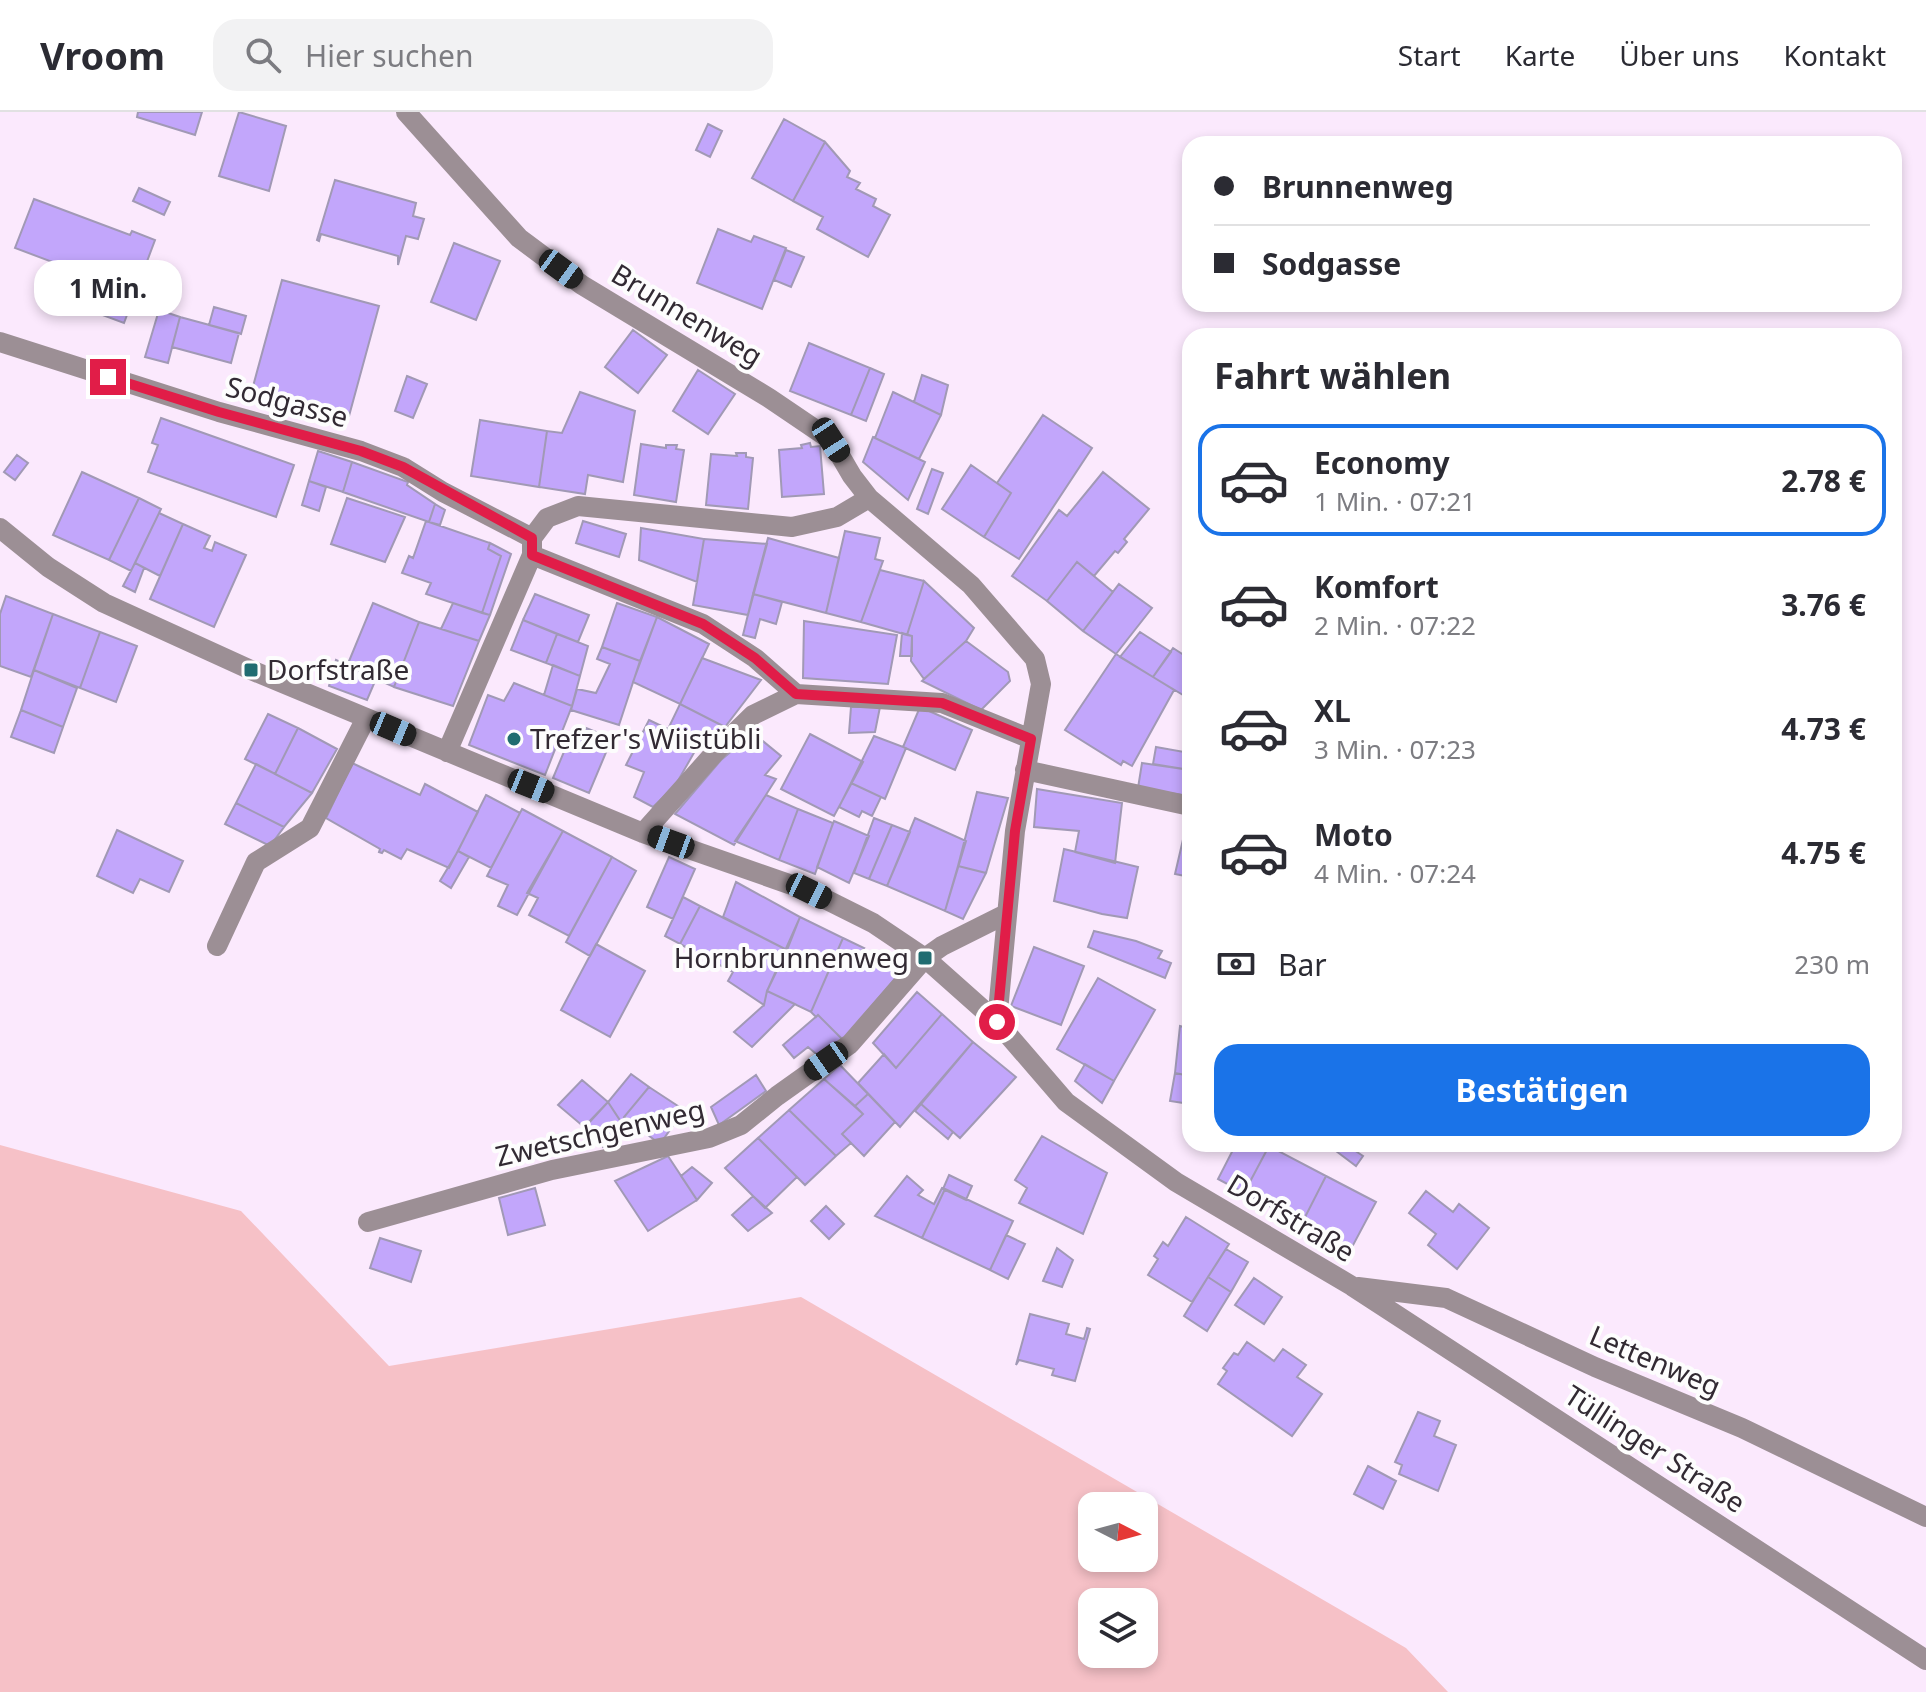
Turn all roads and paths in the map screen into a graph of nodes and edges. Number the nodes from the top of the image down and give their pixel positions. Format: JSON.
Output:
{"nodes":[{"id":1,"x":406,"y":112,"type":"edge"},
{"id":2,"x":0,"y":342,"type":"edge"},
{"id":3,"x":869,"y":498,"type":"junction"},
{"id":4,"x":0,"y":528,"type":"edge"},
{"id":5,"x":532,"y":546,"type":"junction"},
{"id":6,"x":796,"y":694,"type":"junction"},
{"id":7,"x":366,"y":718,"type":"junction"},
{"id":8,"x":1031,"y":739,"type":"junction"},
{"id":9,"x":447,"y":752,"type":"junction"},
{"id":10,"x":1025,"y":770,"type":"junction"},
{"id":11,"x":1182,"y":804,"type":"edge"},
{"id":12,"x":643,"y":833,"type":"junction"},
{"id":13,"x":1006,"y":914,"type":"junction"},
{"id":14,"x":217,"y":946,"type":"dead end"},
{"id":15,"x":925,"y":958,"type":"junction"},
{"id":16,"x":997,"y":1022,"type":"junction"},
{"id":17,"x":368,"y":1222,"type":"dead end"},
{"id":18,"x":1352,"y":1286,"type":"junction"},
{"id":19,"x":1926,"y":1517,"type":"edge"},
{"id":20,"x":1926,"y":1660,"type":"edge"}],
"edges":[{"from":1,"to":3,"type":"street","name":"Brunnenweg"},
{"from":2,"to":5,"type":"street","name":"Sodgasse"},
{"from":3,"to":5,"type":"street"},
{"from":3,"to":8,"type":"street","name":"Brunnenweg"},
{"from":4,"to":7,"type":"street","name":"Dorfstraße"},
{"from":5,"to":6,"type":"street","name":"Sodgasse"},
{"from":5,"to":9,"type":"street"},
{"from":6,"to":8,"type":"street"},
{"from":6,"to":12,"type":"street"},
{"from":7,"to":9,"type":"street","name":"Dorfstraße"},
{"from":7,"to":14,"type":"street"},
{"from":8,"to":10,"type":"street","name":"Brunnenweg"},
{"from":9,"to":12,"type":"street","name":"Dorfstraße"},
{"from":10,"to":11,"type":"street"},
{"from":10,"to":13,"type":"street","name":"Brunnenweg"},
{"from":12,"to":15,"type":"street","name":"Dorfstraße"},
{"from":13,"to":15,"type":"street"},
{"from":13,"to":16,"type":"street","name":"Brunnenweg"},
{"from":15,"to":16,"type":"street","name":"Dorfstraße"},
{"from":15,"to":17,"type":"street","name":"Zwetschgenweg"},
{"from":16,"to":18,"type":"street","name":"Dorfstraße"},
{"from":18,"to":19,"type":"street","name":"Lettenweg"},
{"from":18,"to":20,"type":"street","name":"Tüllinger Straße"}]}
